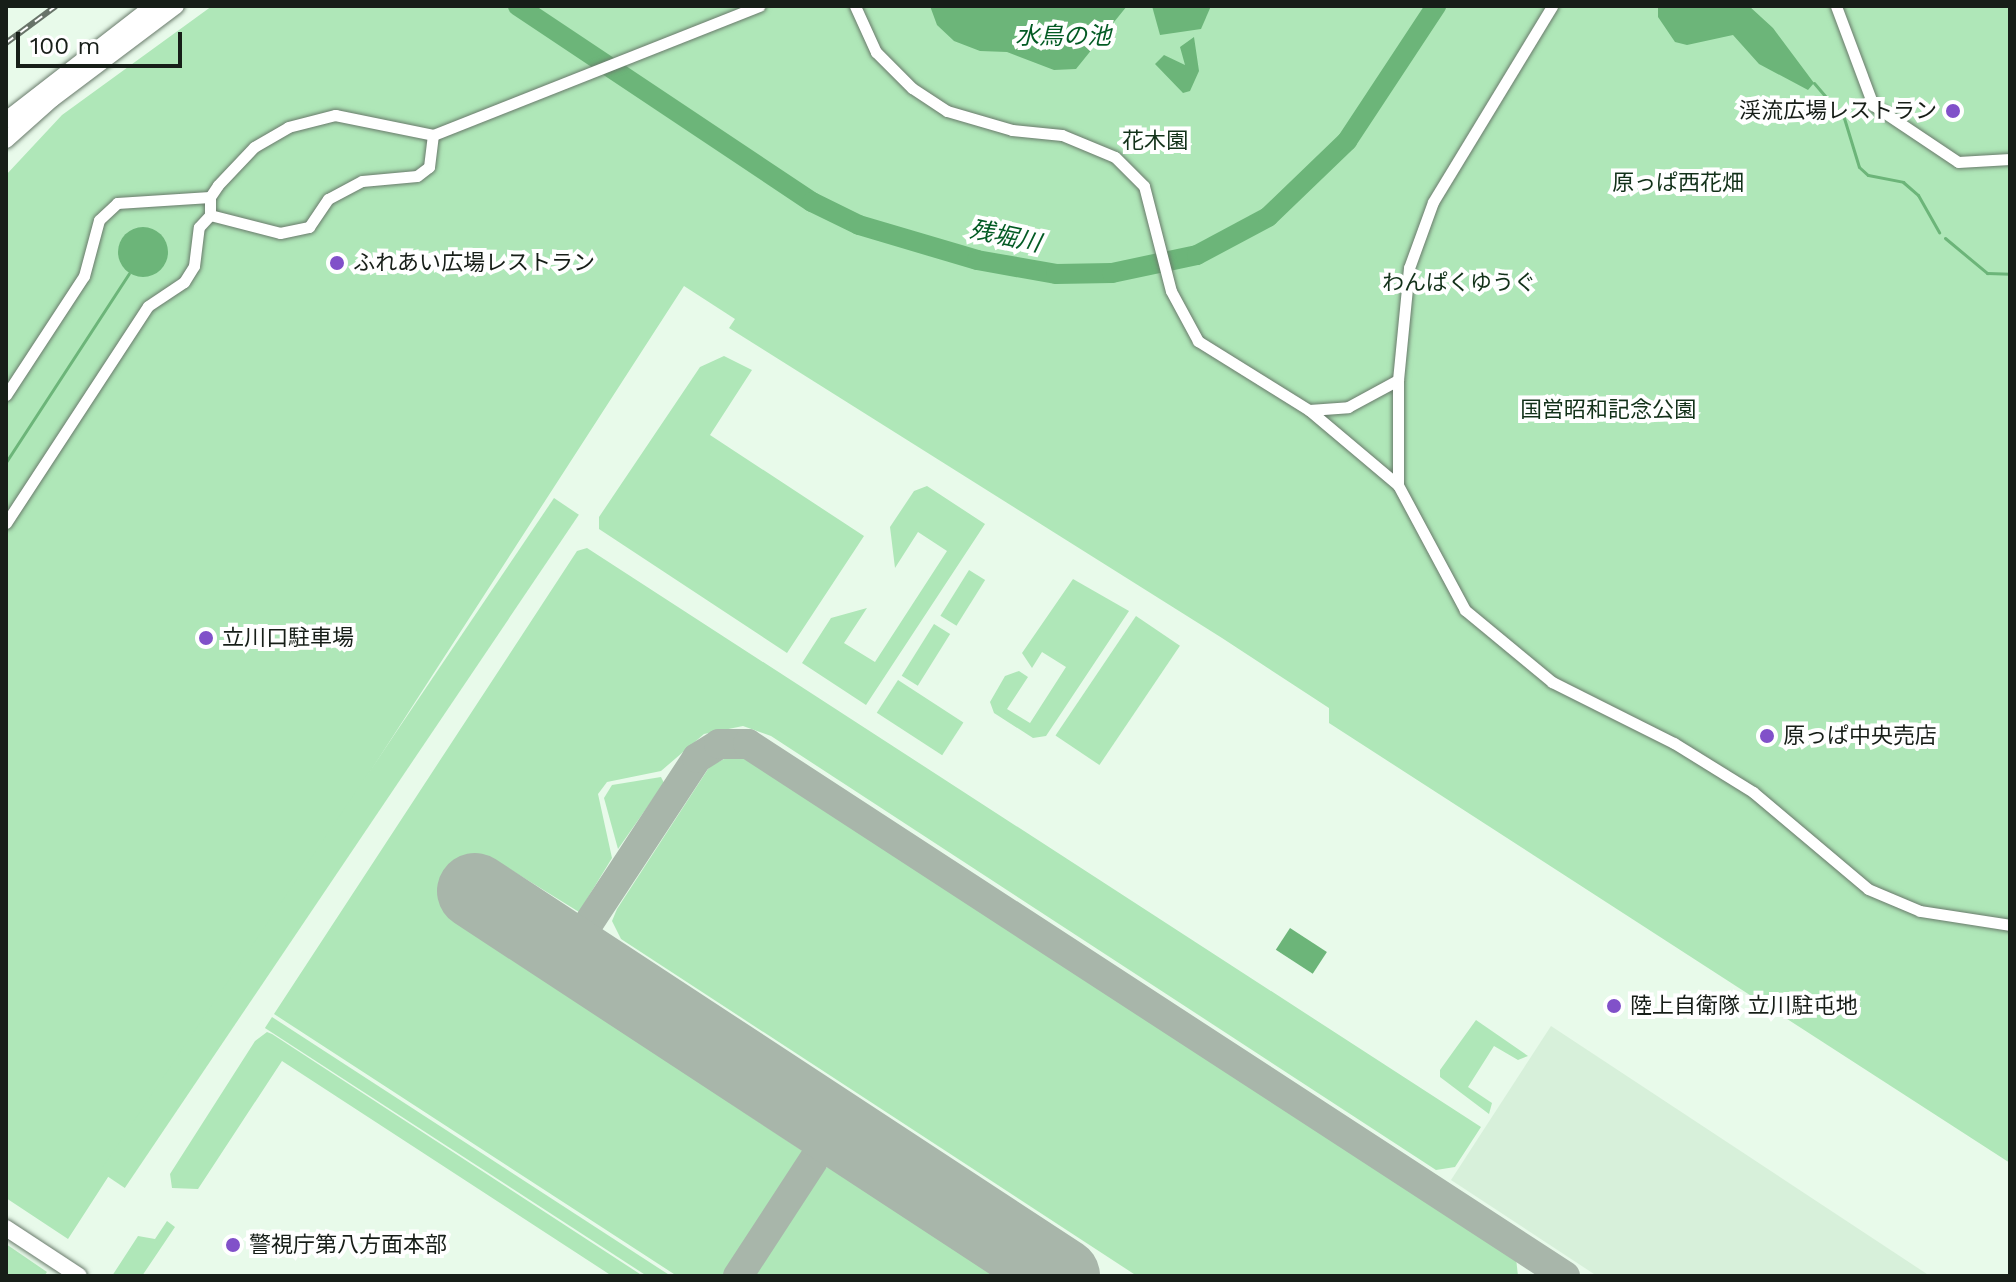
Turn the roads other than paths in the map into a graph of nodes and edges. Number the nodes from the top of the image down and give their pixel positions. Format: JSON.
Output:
{"nodes":[{"id":1,"x":153,"y":6,"type":"edge"},
{"id":2,"x":176,"y":6,"type":"edge"},
{"id":3,"x":759,"y":6,"type":"edge"},
{"id":4,"x":855,"y":6,"type":"edge"},
{"id":5,"x":1552,"y":6,"type":"edge"},
{"id":6,"x":1836,"y":6,"type":"edge"},
{"id":7,"x":6,"y":120,"type":"edge"},
{"id":8,"x":433,"y":135,"type":"junction"},
{"id":9,"x":6,"y":140,"type":"edge"},
{"id":10,"x":2010,"y":159,"type":"edge"},
{"id":11,"x":210,"y":197,"type":"junction"},
{"id":12,"x":210,"y":215,"type":"junction"},
{"id":13,"x":1398,"y":380,"type":"junction"},
{"id":14,"x":6,"y":395,"type":"edge"},
{"id":15,"x":1309,"y":410,"type":"junction"},
{"id":16,"x":1398,"y":485,"type":"junction"},
{"id":17,"x":6,"y":523,"type":"edge"},
{"id":18,"x":2010,"y":925,"type":"edge"},
{"id":19,"x":6,"y":1228,"type":"edge"},
{"id":20,"x":79,"y":1276,"type":"edge"}],
"edges":[{"from":1,"to":7,"type":"main road"},
{"from":2,"to":9,"type":"main road"},
{"from":3,"to":8,"type":"street"},
{"from":4,"to":15,"type":"street"},
{"from":5,"to":13,"type":"street"},
{"from":6,"to":10,"type":"street"},
{"from":8,"to":11,"type":"street"},
{"from":8,"to":12,"type":"street"},
{"from":11,"to":12,"type":"street"},
{"from":11,"to":14,"type":"street"},
{"from":12,"to":17,"type":"street"},
{"from":13,"to":15,"type":"street"},
{"from":13,"to":16,"type":"street"},
{"from":15,"to":16,"type":"street"},
{"from":16,"to":18,"type":"street"},
{"from":19,"to":20,"type":"main road"}]}
